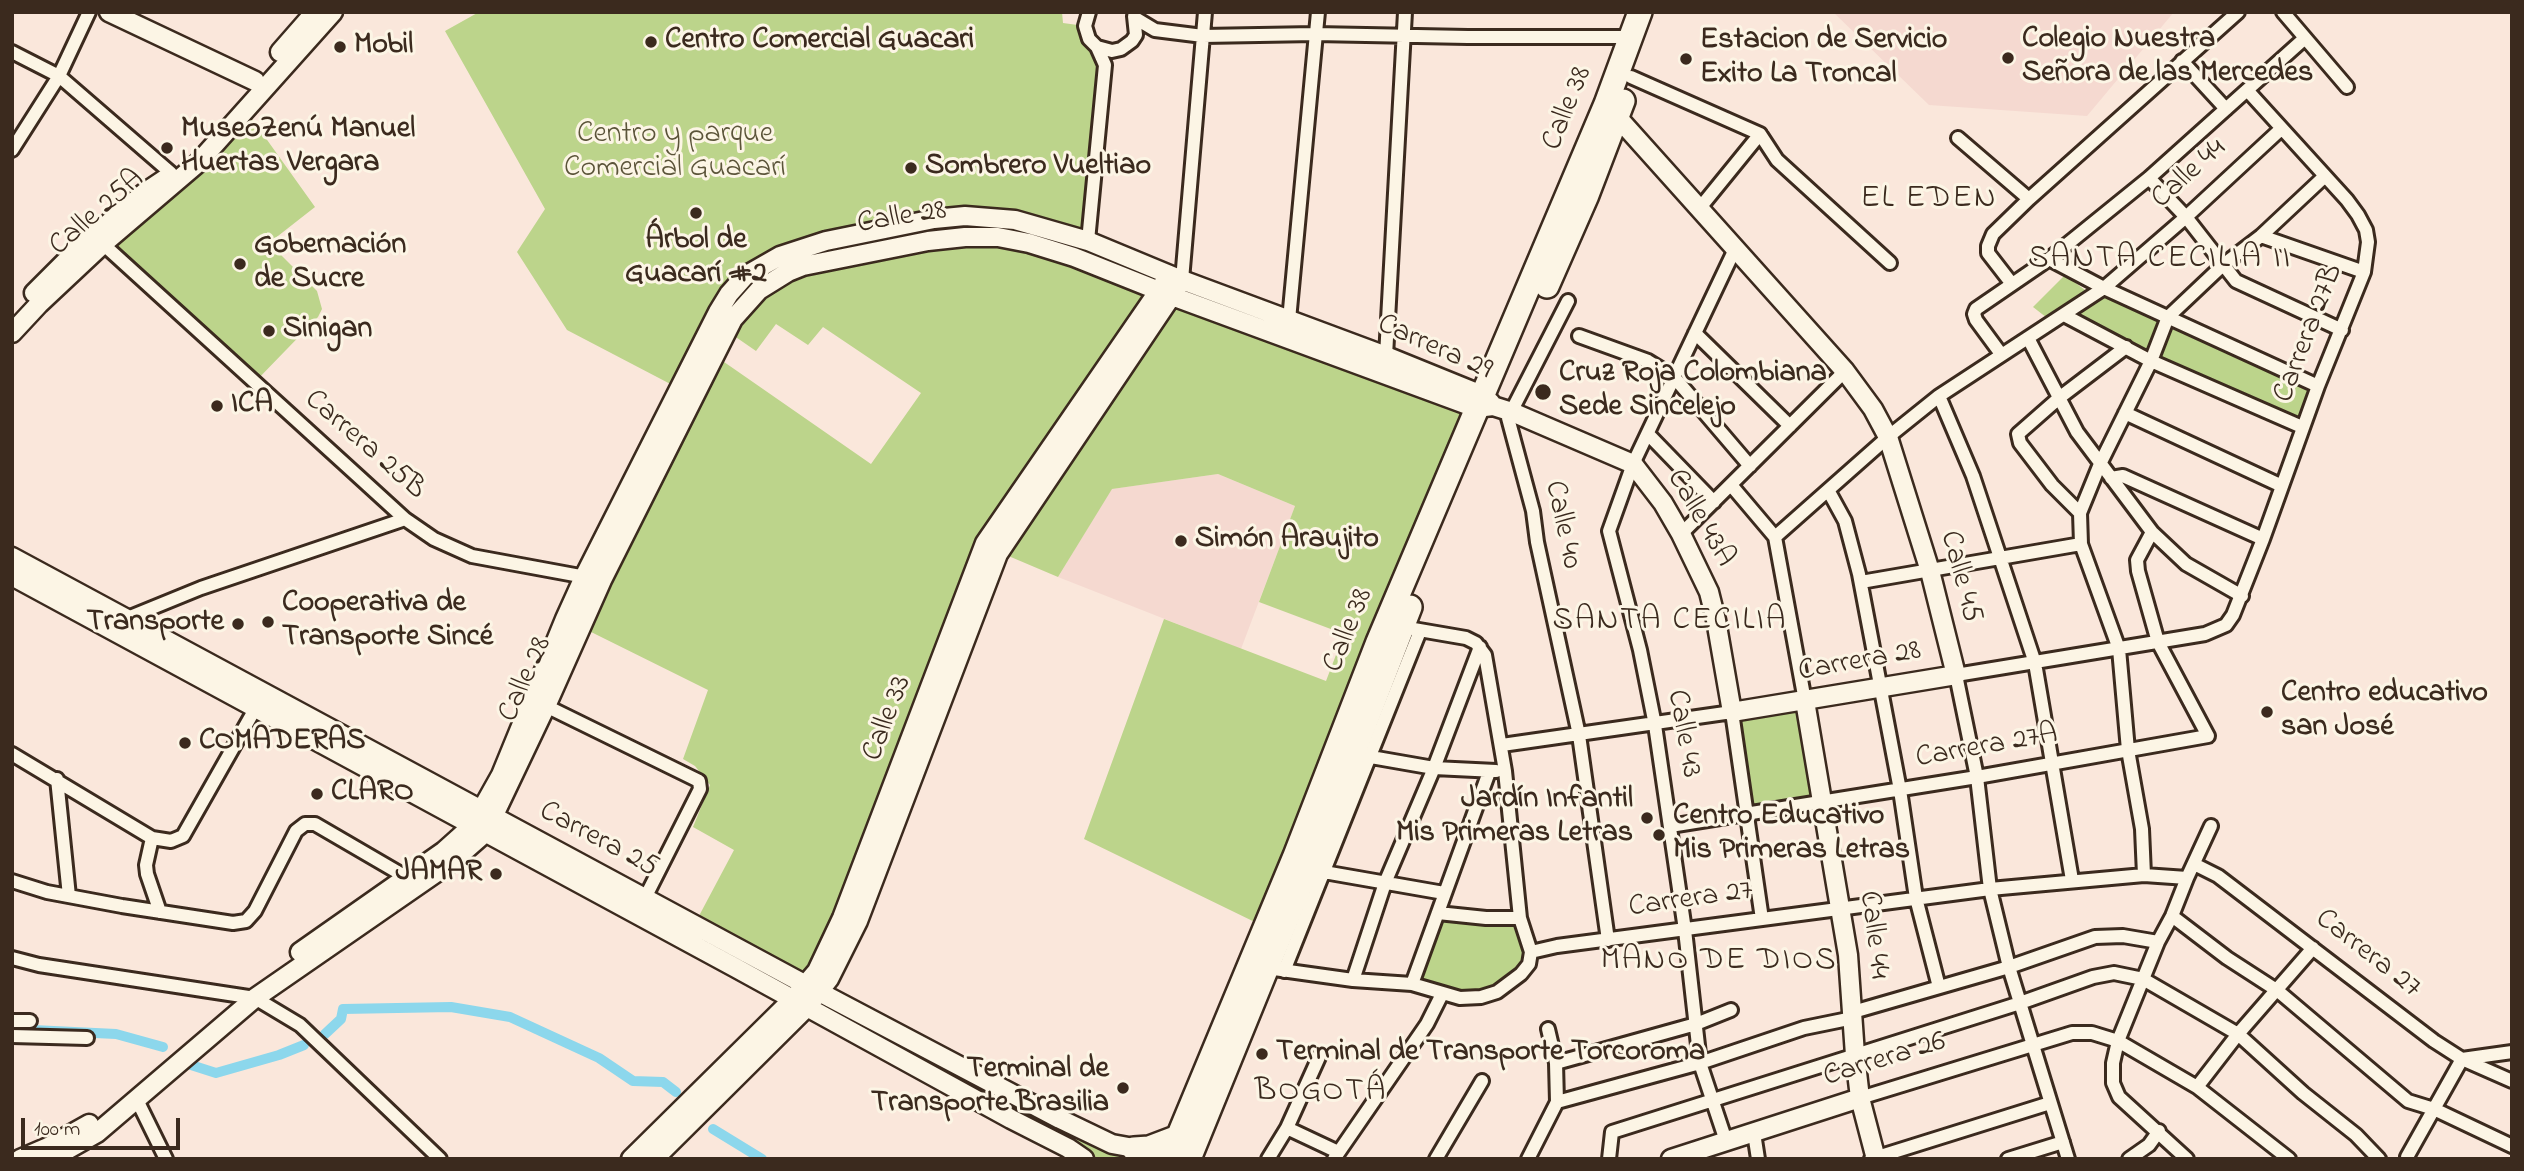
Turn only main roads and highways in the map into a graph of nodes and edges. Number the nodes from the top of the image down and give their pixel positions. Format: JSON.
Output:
{"nodes":[{"id":1,"x":1640,"y":12,"type":"edge"},
{"id":2,"x":1656,"y":12,"type":"edge"},
{"id":3,"x":1612,"y":111,"type":"junction"},
{"id":4,"x":1491,"y":405,"type":"junction"},
{"id":5,"x":1178,"y":1137,"type":"junction"},
{"id":6,"x":1135,"y":1154,"type":"edge"},
{"id":7,"x":1169,"y":1159,"type":"edge"},
{"id":8,"x":1189,"y":1159,"type":"edge"}],
"edges":[{"from":1,"to":3,"type":"highway","name":"Calle 38"},
{"from":2,"to":3,"type":"highway","name":"Calle 38"},
{"from":3,"to":4,"type":"highway","name":"Calle 38"},
{"from":4,"to":5,"type":"highway","name":"Calle 38"},
{"from":4,"to":8,"type":"highway","name":"Calle 38"},
{"from":5,"to":6,"type":"highway"},
{"from":5,"to":7,"type":"highway","name":"Calle 38"}]}
